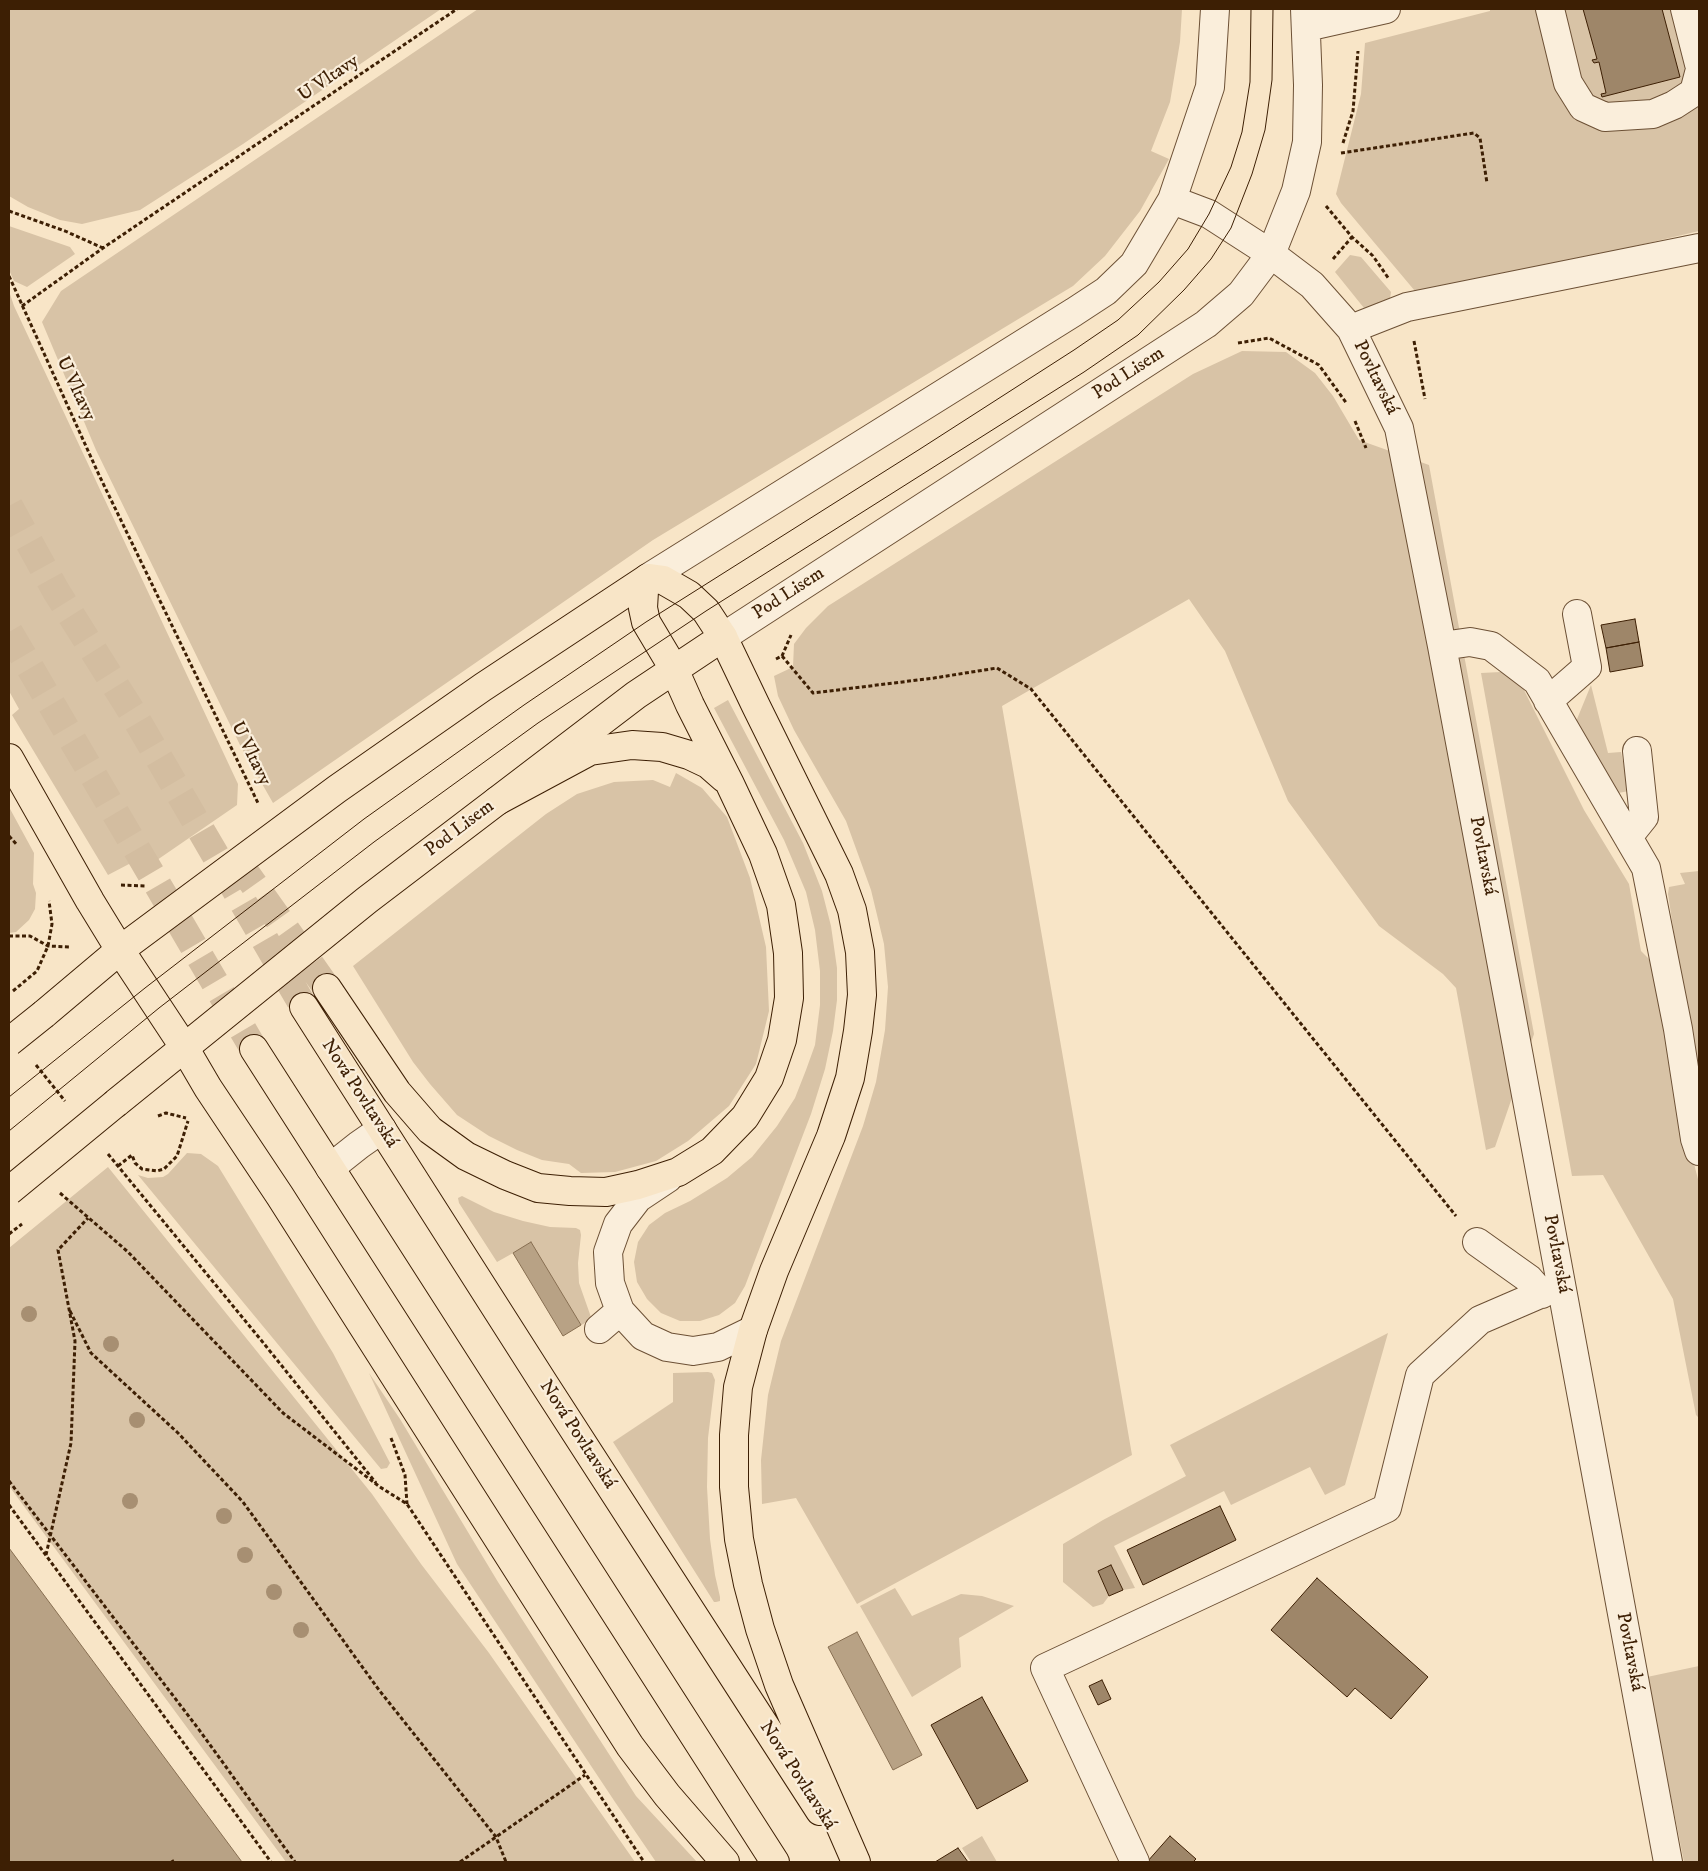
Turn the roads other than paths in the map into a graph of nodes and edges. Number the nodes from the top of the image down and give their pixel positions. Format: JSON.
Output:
{"nodes":[{"id":1,"x":1214,"y":9,"type":"edge"},
{"id":2,"x":1386,"y":9,"type":"edge"},
{"id":3,"x":1550,"y":9,"type":"edge"},
{"id":4,"x":1685,"y":9,"type":"edge"},
{"id":5,"x":1306,"y":18,"type":"edge"},
{"id":6,"x":1699,"y":64,"type":"edge"},
{"id":7,"x":1699,"y":74,"type":"edge"},
{"id":8,"x":1172,"y":200,"type":"junction"},
{"id":9,"x":1699,"y":248,"type":"edge"},
{"id":10,"x":1271,"y":254,"type":"junction"},
{"id":11,"x":1351,"y":329,"type":"junction"},
{"id":12,"x":648,"y":578,"type":"junction"},
{"id":13,"x":1578,"y":614,"type":"dead end"},
{"id":14,"x":724,"y":637,"type":"junction"},
{"id":15,"x":1442,"y":646,"type":"junction"},
{"id":16,"x":674,"y":670,"type":"junction"},
{"id":17,"x":1548,"y":701,"type":"junction"},
{"id":18,"x":1637,"y":751,"type":"dead end"},
{"id":19,"x":9,"y":758,"type":"edge"},
{"id":20,"x":729,"y":782,"type":"junction"},
{"id":21,"x":497,"y":801,"type":"junction"},
{"id":22,"x":1628,"y":837,"type":"junction"},
{"id":23,"x":120,"y":950,"type":"junction"},
{"id":24,"x":327,"y":988,"type":"tunnel mouth"},
{"id":25,"x":304,"y":1007,"type":"tunnel mouth"},
{"id":26,"x":9,"y":1042,"type":"edge"},
{"id":27,"x":184,"y":1047,"type":"junction"},
{"id":28,"x":254,"y":1049,"type":"tunnel mouth"},
{"id":29,"x":382,"y":1129,"type":"junction"},
{"id":30,"x":1699,"y":1151,"type":"edge"},
{"id":31,"x":330,"y":1168,"type":"junction"},
{"id":32,"x":678,"y":1172,"type":"junction"},
{"id":33,"x":9,"y":1191,"type":"edge"},
{"id":34,"x":1477,"y":1242,"type":"road end"},
{"id":35,"x":1552,"y":1289,"type":"junction"},
{"id":36,"x":620,"y":1312,"type":"junction"},
{"id":37,"x":599,"y":1329,"type":"dead end"},
{"id":38,"x":753,"y":1330,"type":"junction"},
{"id":39,"x":725,"y":1862,"type":"edge"},
{"id":40,"x":775,"y":1862,"type":"edge"},
{"id":41,"x":855,"y":1862,"type":"edge"},
{"id":42,"x":1135,"y":1862,"type":"edge"},
{"id":43,"x":1668,"y":1862,"type":"edge"}],
"edges":[{"from":1,"to":8,"type":"street"},
{"from":2,"to":5,"type":"street"},
{"from":3,"to":7,"type":"street"},
{"from":4,"to":6,"type":"street"},
{"from":5,"to":10,"type":"street","name":"Pod Lisem"},
{"from":8,"to":10,"type":"street","name":"Povltavská"},
{"from":8,"to":12,"type":"street"},
{"from":9,"to":11,"type":"street"},
{"from":10,"to":11,"type":"street","name":"Povltavská"},
{"from":10,"to":14,"type":"street","name":"Pod Lisem"},
{"from":11,"to":15,"type":"street","name":"Povltavská"},
{"from":12,"to":14,"type":"main road"},
{"from":12,"to":16,"type":"main road"},
{"from":12,"to":23,"type":"main road"},
{"from":13,"to":17,"type":"street"},
{"from":14,"to":16,"type":"main road","name":"Pod Lisem"},
{"from":14,"to":38,"type":"main road"},
{"from":15,"to":17,"type":"street"},
{"from":15,"to":35,"type":"street","name":"Povltavská"},
{"from":16,"to":20,"type":"main road"},
{"from":16,"to":21,"type":"main road","name":"Pod Lisem"},
{"from":17,"to":22,"type":"street"},
{"from":18,"to":22,"type":"street"},
{"from":19,"to":23,"type":"main road"},
{"from":20,"to":21,"type":"main road"},
{"from":20,"to":32,"type":"main road"},
{"from":21,"to":27,"type":"main road","name":"Pod Lisem"},
{"from":22,"to":30,"type":"street"},
{"from":23,"to":26,"type":"main road","bridge":true},
{"from":23,"to":27,"type":"main road"},
{"from":24,"to":32,"type":"main road"},
{"from":25,"to":29,"type":"main road","name":"Nová Povltavská"},
{"from":27,"to":33,"type":"main road","name":"Pod Lisem","bridge":true},
{"from":27,"to":39,"type":"main road"},
{"from":28,"to":31,"type":"main road"},
{"from":29,"to":31,"type":"street"},
{"from":29,"to":41,"type":"main road","name":"Nová Povltavská"},
{"from":31,"to":40,"type":"main road"},
{"from":32,"to":36,"type":"street"},
{"from":34,"to":35,"type":"street"},
{"from":35,"to":42,"type":"street"},
{"from":35,"to":43,"type":"street","name":"Povltavská"},
{"from":36,"to":37,"type":"street"},
{"from":36,"to":38,"type":"street"},
{"from":38,"to":41,"type":"main road"}]}
